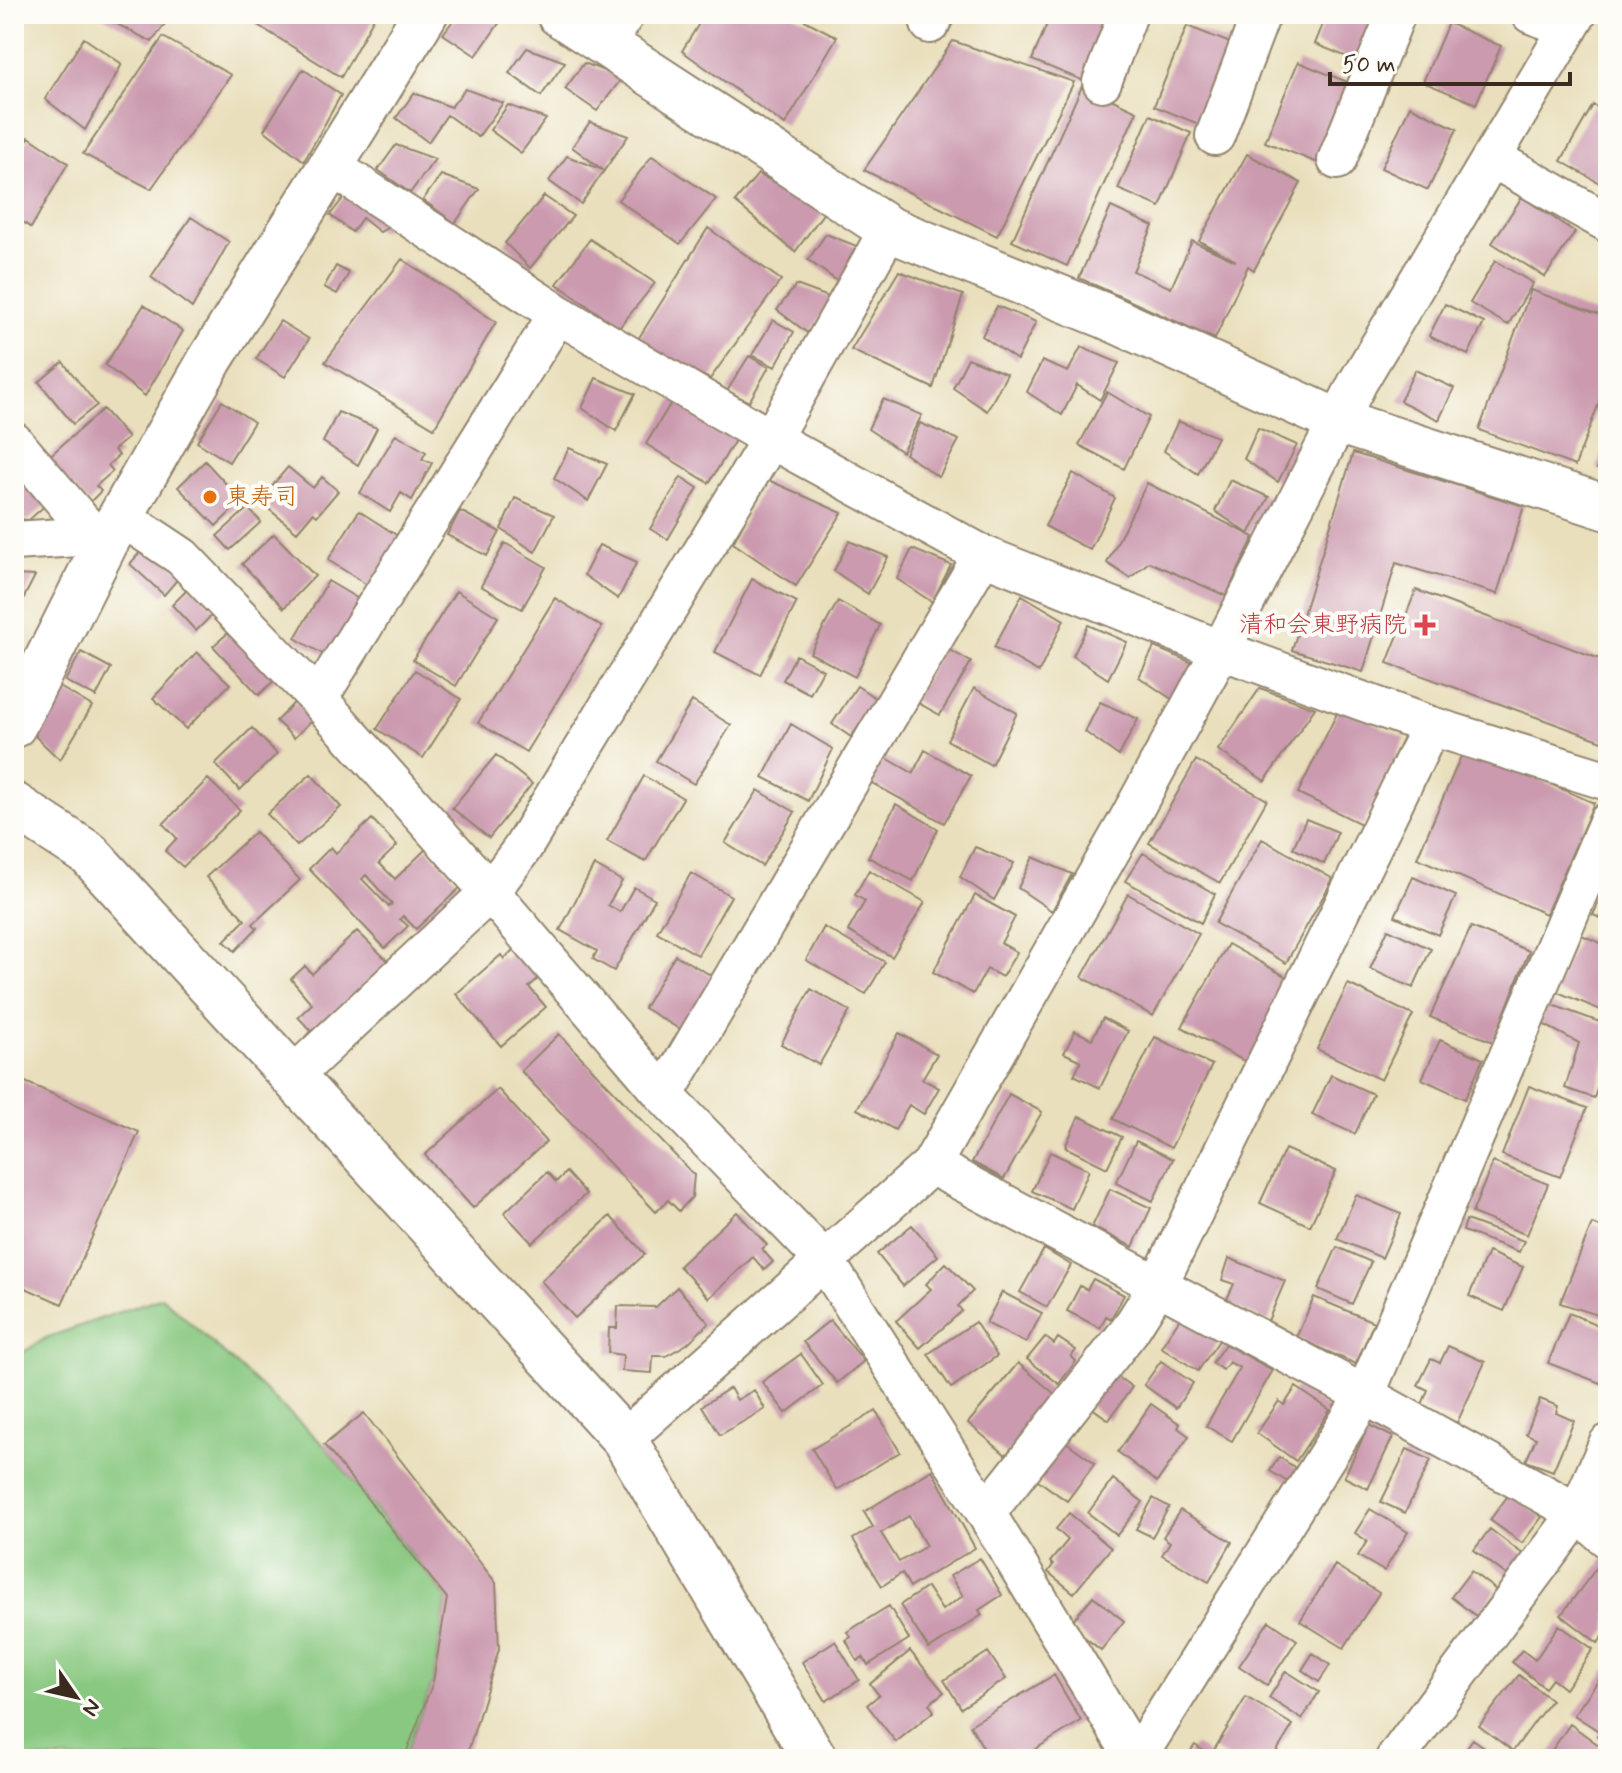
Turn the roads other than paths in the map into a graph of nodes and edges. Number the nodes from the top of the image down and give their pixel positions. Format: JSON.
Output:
{"nodes":[{"id":1,"x":425,"y":14,"type":"edge"},
{"id":2,"x":559,"y":14,"type":"edge"},
{"id":3,"x":1128,"y":14,"type":"edge"},
{"id":4,"x":1261,"y":14,"type":"edge"},
{"id":5,"x":1396,"y":14,"type":"edge"},
{"id":6,"x":1531,"y":14,"type":"edge"},
{"id":7,"x":1573,"y":21,"type":"edge"},
{"id":8,"x":615,"y":29,"type":"edge"},
{"id":9,"x":1102,"y":82,"type":"dead end"},
{"id":10,"x":1215,"y":136,"type":"dead end"},
{"id":11,"x":1492,"y":158,"type":"junction"},
{"id":12,"x":1337,"y":160,"type":"dead end"},
{"id":13,"x":332,"y":167,"type":"junction"},
{"id":14,"x":1608,"y":223,"type":"edge"},
{"id":15,"x":889,"y":229,"type":"junction"},
{"id":16,"x":558,"y":314,"type":"junction"},
{"id":17,"x":1337,"y":421,"type":"junction"},
{"id":18,"x":771,"y":439,"type":"junction"},
{"id":19,"x":14,"y":442,"type":"edge"},
{"id":20,"x":1608,"y":508,"type":"edge"},
{"id":21,"x":108,"y":532,"type":"junction"},
{"id":22,"x":14,"y":541,"type":"edge"},
{"id":23,"x":983,"y":555,"type":"junction"},
{"id":24,"x":1221,"y":650,"type":"junction"},
{"id":25,"x":318,"y":699,"type":"junction"},
{"id":26,"x":14,"y":725,"type":"edge"},
{"id":27,"x":1431,"y":726,"type":"junction"},
{"id":28,"x":1608,"y":781,"type":"edge"},
{"id":29,"x":14,"y":805,"type":"edge"},
{"id":30,"x":1608,"y":822,"type":"edge"},
{"id":31,"x":490,"y":892,"type":"junction"},
{"id":32,"x":294,"y":1075,"type":"junction"},
{"id":33,"x":664,"y":1095,"type":"junction"},
{"id":34,"x":931,"y":1165,"type":"junction"},
{"id":35,"x":825,"y":1261,"type":"junction"},
{"id":36,"x":1157,"y":1287,"type":"junction"},
{"id":37,"x":1365,"y":1395,"type":"junction"},
{"id":38,"x":624,"y":1439,"type":"junction"},
{"id":39,"x":1608,"y":1444,"type":"edge"},
{"id":40,"x":986,"y":1513,"type":"junction"},
{"id":41,"x":1578,"y":1513,"type":"junction"},
{"id":42,"x":1608,"y":1539,"type":"edge"},
{"id":43,"x":815,"y":1759,"type":"edge"},
{"id":44,"x":1135,"y":1759,"type":"edge"},
{"id":45,"x":1395,"y":1759,"type":"edge"}],
"edges":[{"from":1,"to":13,"type":"street"},
{"from":2,"to":8,"type":"street"},
{"from":3,"to":9,"type":"street"},
{"from":4,"to":10,"type":"street"},
{"from":5,"to":12,"type":"street"},
{"from":6,"to":7,"type":"street"},
{"from":7,"to":11,"type":"street"},
{"from":8,"to":15,"type":"street"},
{"from":11,"to":14,"type":"street"},
{"from":11,"to":17,"type":"street"},
{"from":13,"to":16,"type":"street"},
{"from":13,"to":21,"type":"street"},
{"from":15,"to":17,"type":"street"},
{"from":15,"to":18,"type":"street"},
{"from":16,"to":18,"type":"street"},
{"from":16,"to":25,"type":"street"},
{"from":17,"to":20,"type":"street"},
{"from":17,"to":24,"type":"street"},
{"from":18,"to":23,"type":"street"},
{"from":18,"to":31,"type":"street"},
{"from":19,"to":21,"type":"street"},
{"from":21,"to":22,"type":"street"},
{"from":21,"to":25,"type":"street"},
{"from":21,"to":26,"type":"street"},
{"from":23,"to":24,"type":"street"},
{"from":23,"to":33,"type":"street"},
{"from":24,"to":27,"type":"street"},
{"from":24,"to":34,"type":"street"},
{"from":25,"to":31,"type":"street"},
{"from":27,"to":28,"type":"street"},
{"from":27,"to":36,"type":"street"},
{"from":29,"to":32,"type":"street"},
{"from":30,"to":37,"type":"street"},
{"from":31,"to":32,"type":"street"},
{"from":31,"to":33,"type":"street"},
{"from":32,"to":38,"type":"street"},
{"from":33,"to":35,"type":"street"},
{"from":34,"to":35,"type":"street"},
{"from":34,"to":36,"type":"street"},
{"from":35,"to":38,"type":"street"},
{"from":35,"to":40,"type":"street"},
{"from":36,"to":37,"type":"street"},
{"from":36,"to":40,"type":"street"},
{"from":37,"to":41,"type":"street"},
{"from":37,"to":44,"type":"street"},
{"from":38,"to":43,"type":"street"},
{"from":39,"to":41,"type":"street"},
{"from":40,"to":44,"type":"street"},
{"from":41,"to":42,"type":"street"},
{"from":41,"to":45,"type":"street"}]}
